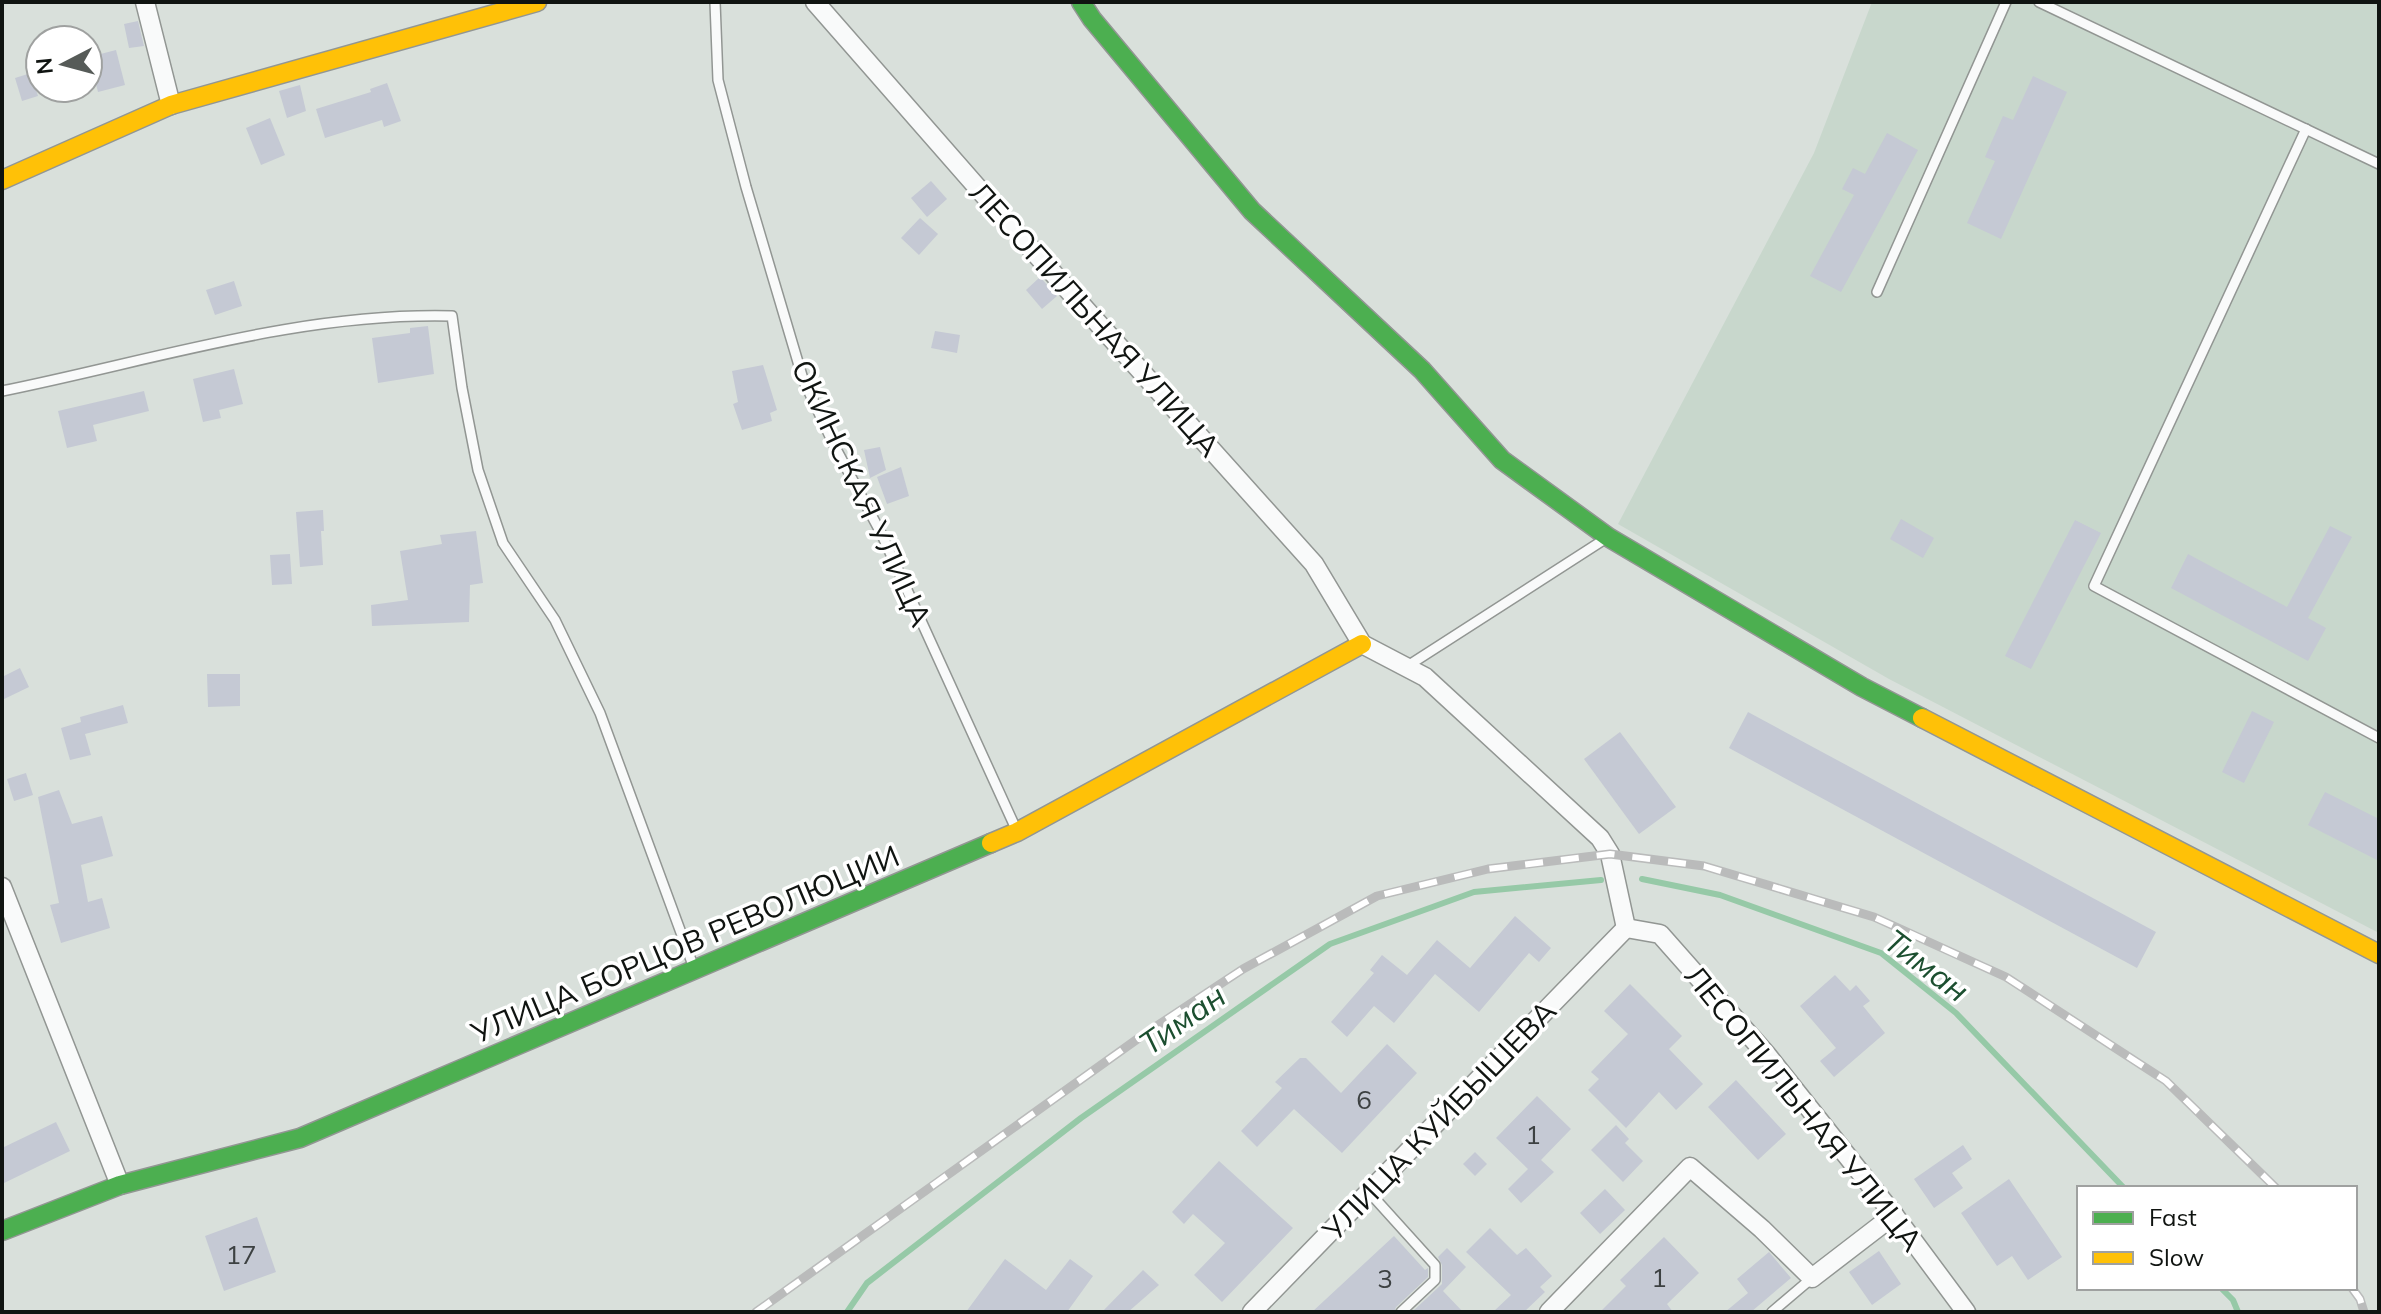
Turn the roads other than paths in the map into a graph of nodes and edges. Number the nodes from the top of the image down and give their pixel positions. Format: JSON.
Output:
{"nodes":[{"id":1,"x":145,"y":2,"type":"edge"},
{"id":2,"x":537,"y":2,"type":"edge"},
{"id":3,"x":715,"y":2,"type":"edge"},
{"id":4,"x":815,"y":2,"type":"edge"},
{"id":5,"x":1081,"y":2,"type":"edge"},
{"id":6,"x":2006,"y":2,"type":"edge"},
{"id":7,"x":2039,"y":2,"type":"edge"},
{"id":8,"x":171,"y":105,"type":"junction"},
{"id":9,"x":2306,"y":129,"type":"junction"},
{"id":10,"x":2379,"y":164,"type":"edge"},
{"id":11,"x":2,"y":180,"type":"edge"},
{"id":12,"x":1877,"y":292,"type":"dead end"},
{"id":13,"x":2,"y":391,"type":"edge"},
{"id":14,"x":1608,"y":537,"type":"junction"},
{"id":15,"x":1362,"y":644,"type":"junction"},
{"id":16,"x":1406,"y":667,"type":"junction"},
{"id":17,"x":2379,"y":738,"type":"edge"},
{"id":18,"x":1017,"y":832,"type":"junction"},
{"id":19,"x":2,"y":887,"type":"edge"},
{"id":20,"x":1626,"y":928,"type":"junction"},
{"id":21,"x":2379,"y":954,"type":"edge"},
{"id":22,"x":695,"y":971,"type":"junction"},
{"id":23,"x":120,"y":1185,"type":"junction"},
{"id":24,"x":1369,"y":1192,"type":"junction"},
{"id":25,"x":1894,"y":1215,"type":"junction"},
{"id":26,"x":2,"y":1231,"type":"edge"},
{"id":27,"x":1812,"y":1278,"type":"junction"},
{"id":28,"x":1252,"y":1312,"type":"edge"},
{"id":29,"x":1401,"y":1312,"type":"edge"},
{"id":30,"x":1549,"y":1312,"type":"edge"},
{"id":31,"x":1772,"y":1312,"type":"edge"},
{"id":32,"x":1966,"y":1312,"type":"edge"}],
"edges":[{"from":1,"to":8,"type":"street"},
{"from":2,"to":8,"type":"street"},
{"from":3,"to":18,"type":"lane","name":"ОКИНСКАЯ УЛИЦА"},
{"from":4,"to":15,"type":"street","name":"ЛЕСОПИЛЬНАЯ УЛИЦА"},
{"from":5,"to":14,"type":"street"},
{"from":6,"to":12,"type":"lane"},
{"from":7,"to":9,"type":"lane"},
{"from":8,"to":11,"type":"street"},
{"from":9,"to":10,"type":"lane"},
{"from":9,"to":17,"type":"lane"},
{"from":13,"to":22,"type":"lane"},
{"from":14,"to":16,"type":"lane"},
{"from":14,"to":21,"type":"street"},
{"from":15,"to":16,"type":"street"},
{"from":15,"to":18,"type":"street","name":"УЛИЦА БОРЦОВ РЕВОЛЮЦИИ"},
{"from":16,"to":20,"type":"street"},
{"from":18,"to":22,"type":"street","name":"УЛИЦА БОРЦОВ РЕВОЛЮЦИИ"},
{"from":19,"to":23,"type":"street"},
{"from":20,"to":24,"type":"street","name":"УЛИЦА КУЙБЫШЕВА"},
{"from":20,"to":25,"type":"street","name":"ЛЕСОПИЛЬНАЯ УЛИЦА"},
{"from":22,"to":23,"type":"street","name":"УЛИЦА БОРЦОВ РЕВОЛЮЦИИ"},
{"from":23,"to":26,"type":"street","name":"УЛИЦА БОРЦОВ РЕВОЛЮЦИИ"},
{"from":24,"to":28,"type":"street","name":"УЛИЦА КУЙБЫШЕВА"},
{"from":24,"to":29,"type":"lane"},
{"from":25,"to":27,"type":"street"},
{"from":25,"to":32,"type":"street","name":"ЛЕСОПИЛЬНАЯ УЛИЦА"},
{"from":27,"to":30,"type":"street"},
{"from":27,"to":31,"type":"lane"}]}
